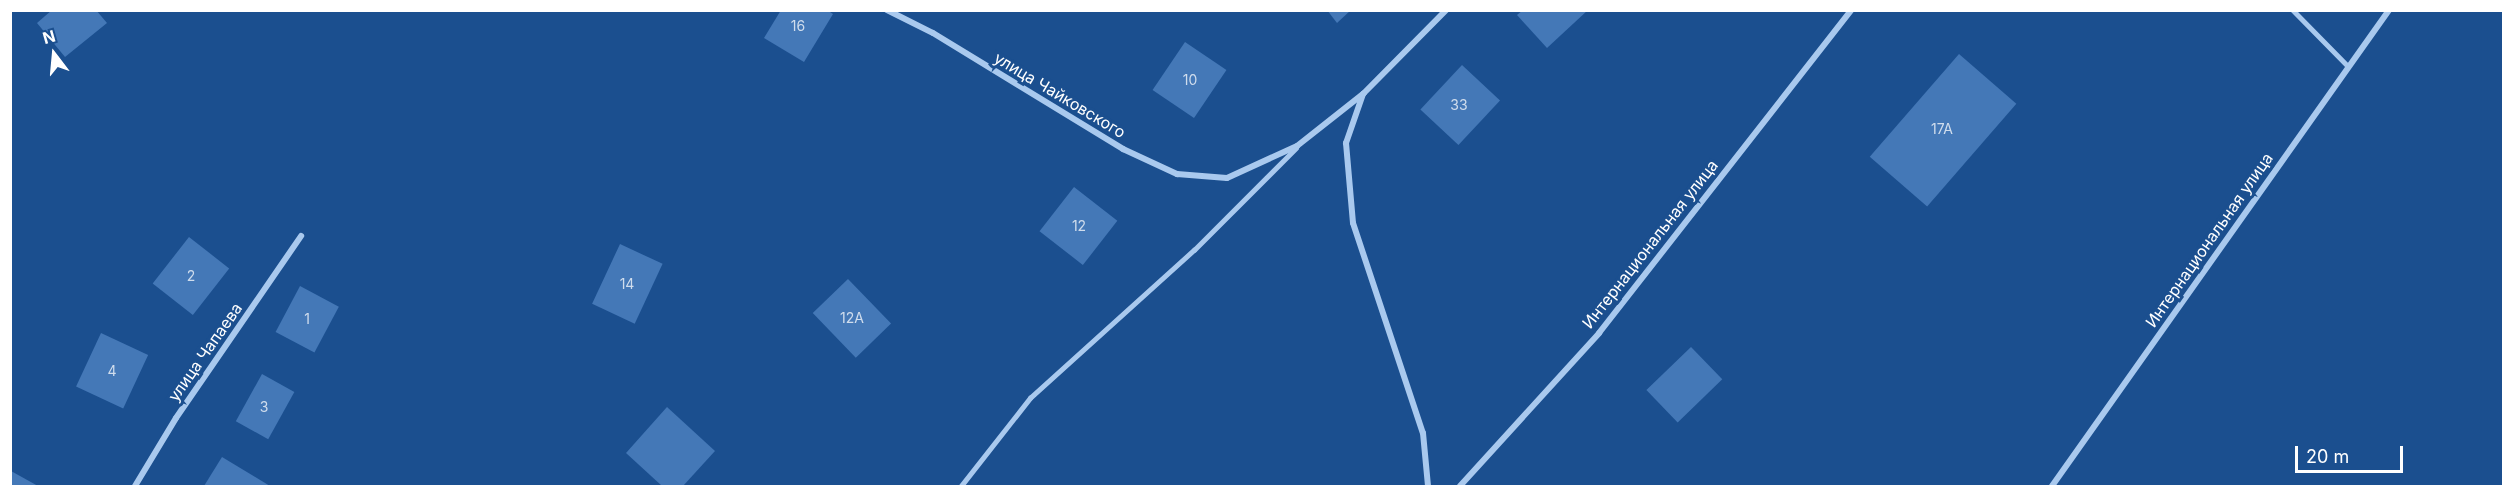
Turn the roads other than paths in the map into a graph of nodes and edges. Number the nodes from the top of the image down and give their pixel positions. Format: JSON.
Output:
{"nodes":[{"id":1,"x":887,"y":10,"type":"edge"},
{"id":2,"x":1446,"y":10,"type":"edge"},
{"id":3,"x":1851,"y":10,"type":"edge"},
{"id":4,"x":2294,"y":10,"type":"edge"},
{"id":5,"x":2389,"y":10,"type":"edge"},
{"id":6,"x":2348,"y":66,"type":"junction"},
{"id":7,"x":1364,"y":93,"type":"junction"},
{"id":8,"x":1298,"y":146,"type":"junction"},
{"id":9,"x":301,"y":236,"type":"dead end"},
{"id":10,"x":135,"y":486,"type":"edge"},
{"id":11,"x":961,"y":486,"type":"edge"},
{"id":12,"x":1428,"y":486,"type":"edge"},
{"id":13,"x":1460,"y":486,"type":"edge"},
{"id":14,"x":2052,"y":486,"type":"edge"}],
"edges":[{"from":1,"to":8,"type":"street","name":"улица Чайковского"},
{"from":2,"to":7,"type":"street"},
{"from":3,"to":13,"type":"street","name":"Интернациональная улица"},
{"from":4,"to":6,"type":"lane"},
{"from":5,"to":6,"type":"street","name":"Интернациональная улица"},
{"from":6,"to":14,"type":"street","name":"Интернациональная улица"},
{"from":7,"to":8,"type":"street"},
{"from":7,"to":12,"type":"street"},
{"from":8,"to":11,"type":"lane"},
{"from":9,"to":10,"type":"street","name":"улица Чапаева"}]}
